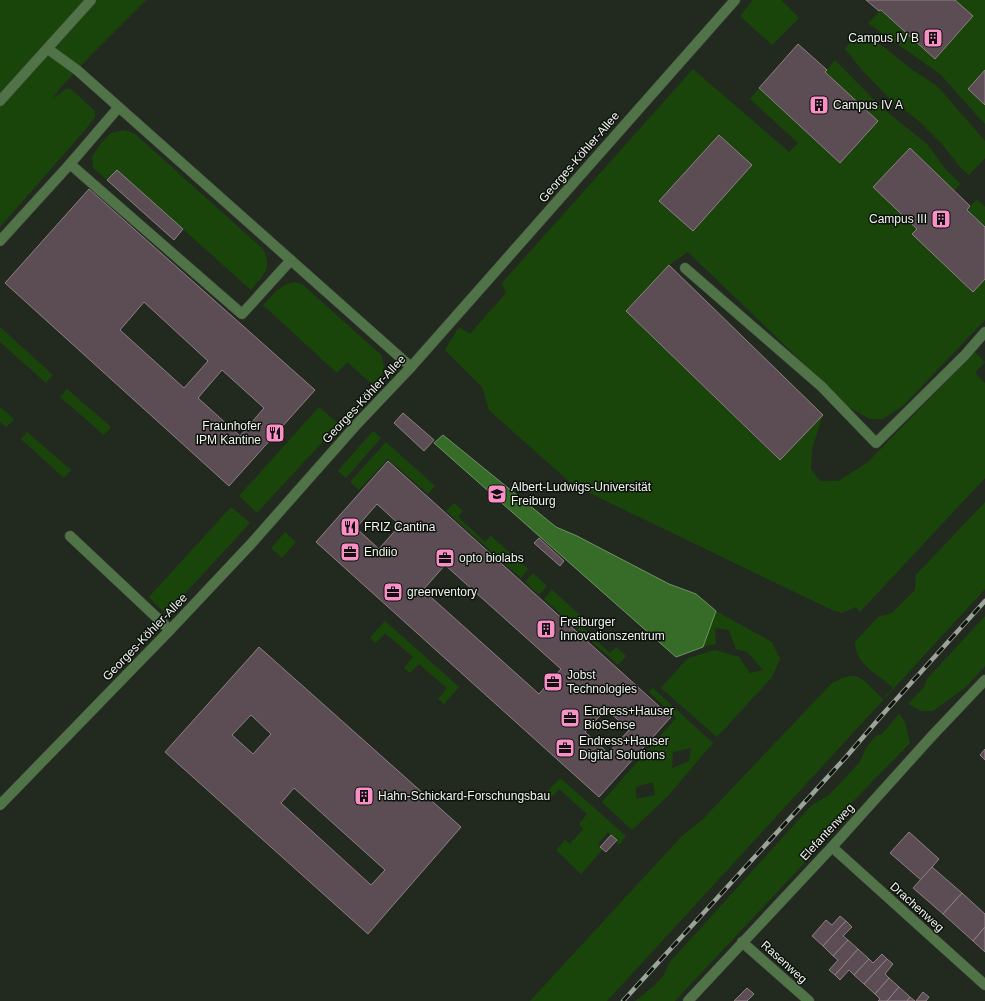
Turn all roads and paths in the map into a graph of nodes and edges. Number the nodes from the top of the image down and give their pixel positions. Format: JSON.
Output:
{"nodes":[{"id":1,"x":91,"y":0,"type":"edge"},
{"id":2,"x":735,"y":0,"type":"edge"},
{"id":3,"x":48,"y":49,"type":"junction"},
{"id":4,"x":0,"y":101,"type":"edge"},
{"id":5,"x":118,"y":108,"type":"junction"},
{"id":6,"x":70,"y":164,"type":"junction"},
{"id":7,"x":0,"y":241,"type":"edge"},
{"id":8,"x":291,"y":260,"type":"junction"},
{"id":9,"x":685,"y":268,"type":"dead end"},
{"id":10,"x":985,"y":332,"type":"edge"},
{"id":11,"x":411,"y":367,"type":"junction"},
{"id":12,"x":70,"y":536,"type":"dead end"},
{"id":13,"x":170,"y":630,"type":"junction"},
{"id":14,"x":985,"y":680,"type":"edge"},
{"id":15,"x":0,"y":805,"type":"edge"},
{"id":16,"x":832,"y":847,"type":"junction"},
{"id":17,"x":742,"y":942,"type":"junction"},
{"id":18,"x":985,"y":986,"type":"edge"},
{"id":19,"x":688,"y":1001,"type":"edge"},
{"id":20,"x":809,"y":1001,"type":"edge"}],
"edges":[{"from":1,"to":3,"type":"street"},
{"from":2,"to":11,"type":"street","name":"Georges-Köhler-Allee"},
{"from":3,"to":4,"type":"street"},
{"from":3,"to":5,"type":"street"},
{"from":5,"to":6,"type":"street"},
{"from":5,"to":8,"type":"street"},
{"from":6,"to":7,"type":"street"},
{"from":6,"to":8,"type":"street"},
{"from":8,"to":11,"type":"street"},
{"from":9,"to":10,"type":"street"},
{"from":11,"to":13,"type":"street","name":"Georges-Köhler-Allee"},
{"from":12,"to":13,"type":"street"},
{"from":13,"to":15,"type":"street","name":"Georges-Köhler-Allee"},
{"from":14,"to":16,"type":"street","name":"Elefantenweg"},
{"from":16,"to":17,"type":"street","name":"Elefantenweg"},
{"from":16,"to":18,"type":"street","name":"Drachenweg"},
{"from":17,"to":19,"type":"street","name":"Elefantenweg"},
{"from":17,"to":20,"type":"street","name":"Rasenweg"}]}
